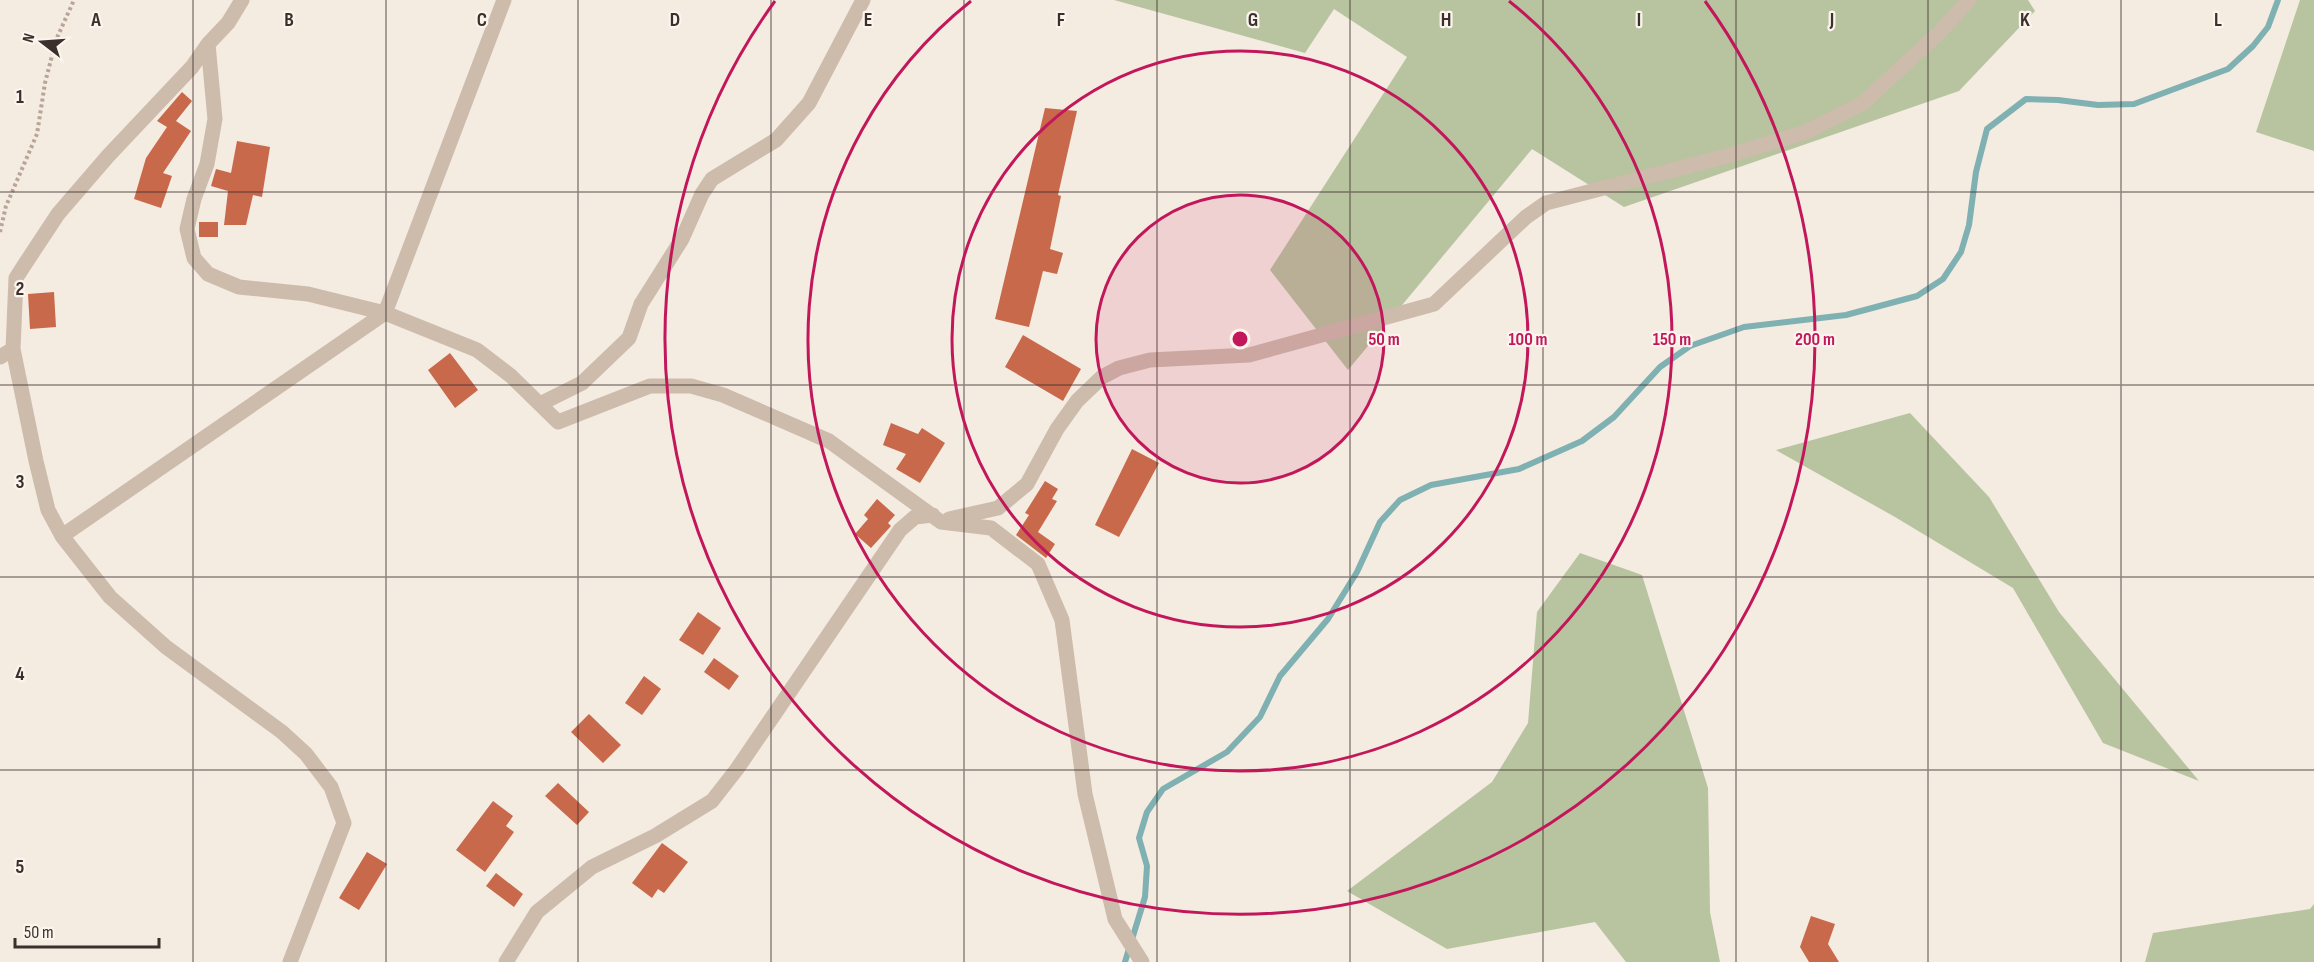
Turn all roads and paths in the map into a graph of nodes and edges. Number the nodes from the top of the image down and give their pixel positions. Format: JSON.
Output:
{"nodes":[{"id":1,"x":74,"y":0,"type":"edge"},
{"id":2,"x":242,"y":0,"type":"edge"},
{"id":3,"x":504,"y":0,"type":"edge"},
{"id":4,"x":863,"y":0,"type":"edge"},
{"id":5,"x":1970,"y":0,"type":"edge"},
{"id":6,"x":208,"y":44,"type":"junction"},
{"id":7,"x":0,"y":232,"type":"edge"},
{"id":8,"x":385,"y":313,"type":"junction"},
{"id":9,"x":7,"y":353,"type":"edge"},
{"id":10,"x":540,"y":404,"type":"junction"},
{"id":11,"x":937,"y":518,"type":"junction"},
{"id":12,"x":62,"y":536,"type":"junction"},
{"id":13,"x":290,"y":962,"type":"edge"},
{"id":14,"x":506,"y":962,"type":"edge"},
{"id":15,"x":1142,"y":962,"type":"edge"}],
"edges":[{"from":1,"to":7,"type":"path"},
{"from":2,"to":6,"type":"street"},
{"from":3,"to":8,"type":"street"},
{"from":4,"to":10,"type":"street"},
{"from":5,"to":11,"type":"street"},
{"from":6,"to":8,"type":"street"},
{"from":6,"to":9,"type":"street"},
{"from":8,"to":10,"type":"street"},
{"from":8,"to":12,"type":"street"},
{"from":9,"to":12,"type":"street"},
{"from":10,"to":11,"type":"street"},
{"from":11,"to":14,"type":"street"},
{"from":11,"to":15,"type":"street"},
{"from":12,"to":13,"type":"street"}]}
